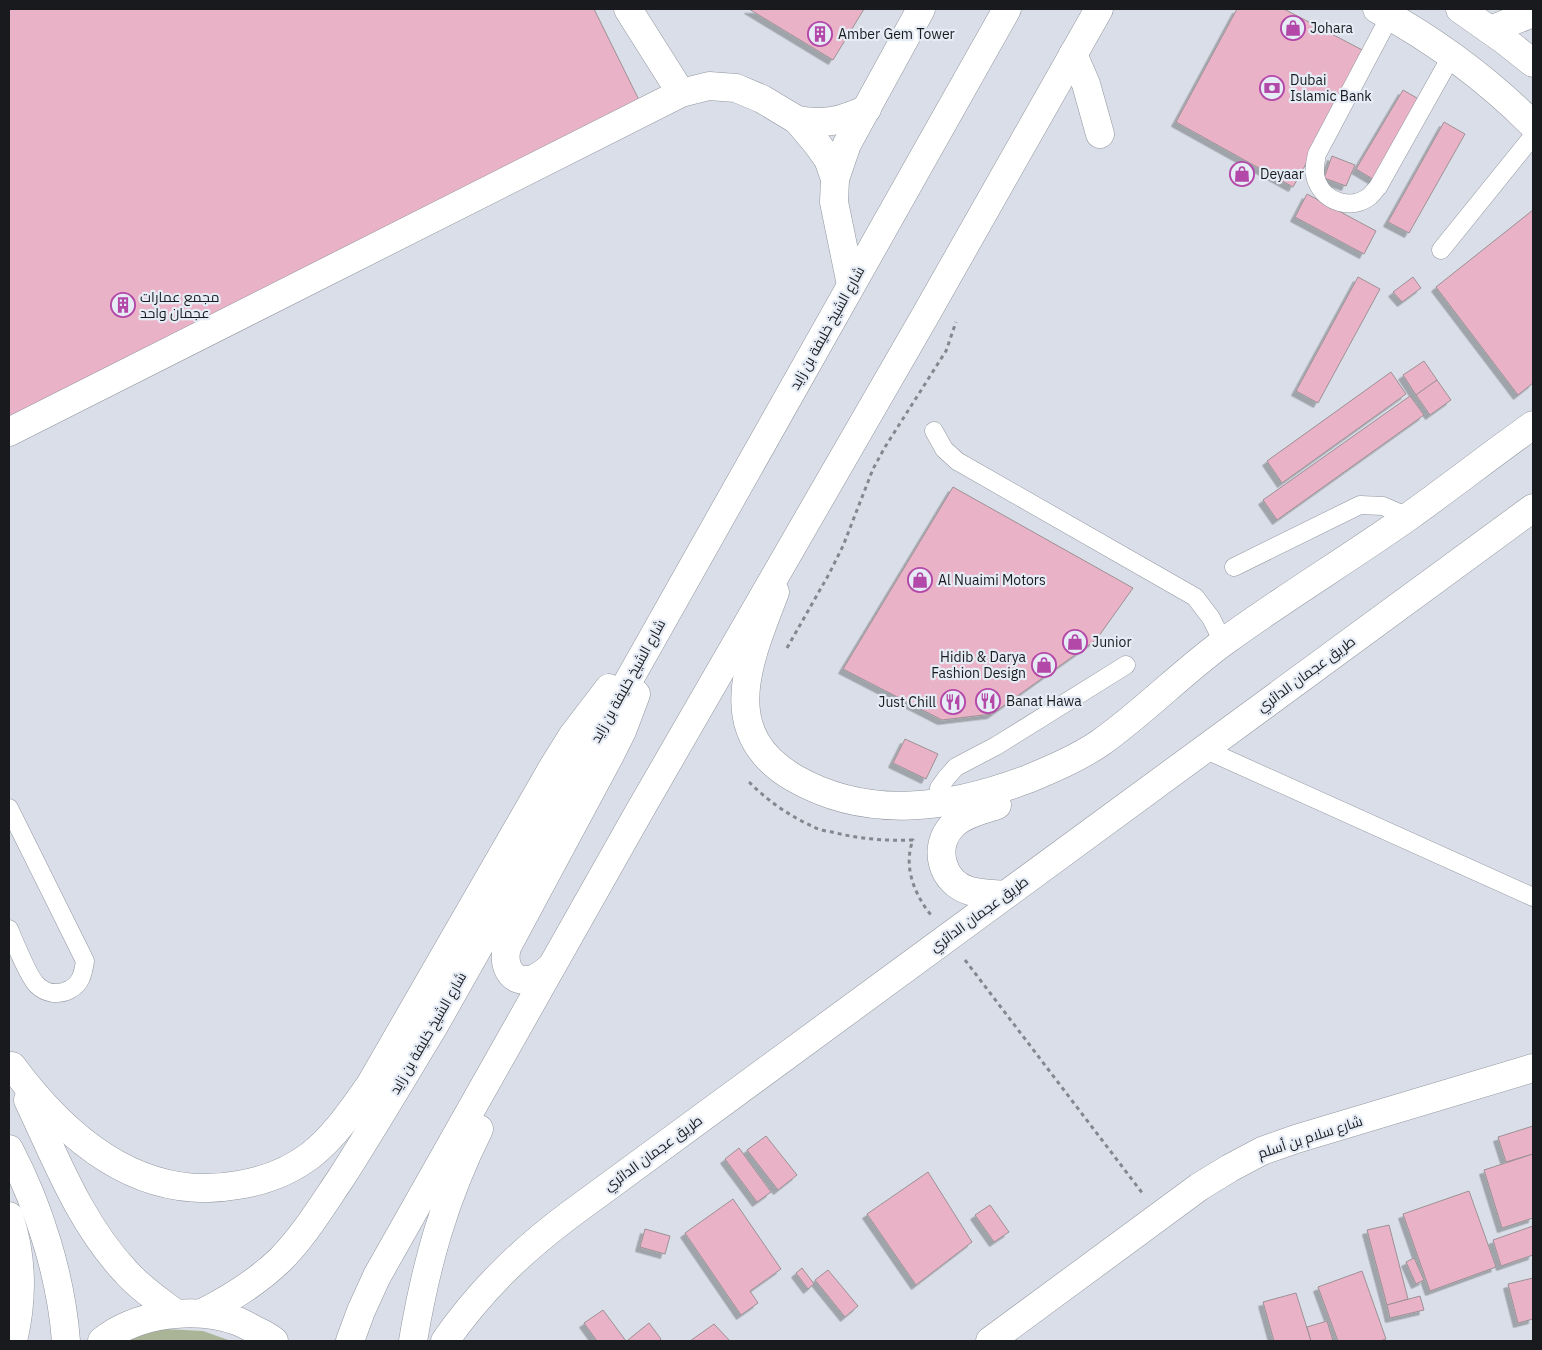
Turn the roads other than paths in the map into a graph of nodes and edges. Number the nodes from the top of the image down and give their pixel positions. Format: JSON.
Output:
{"nodes":[{"id":1,"x":628,"y":9,"type":"edge"},
{"id":2,"x":921,"y":9,"type":"edge"},
{"id":3,"x":1007,"y":9,"type":"edge"},
{"id":4,"x":1099,"y":9,"type":"edge"},
{"id":5,"x":1460,"y":9,"type":"edge"},
{"id":6,"x":1384,"y":12,"type":"edge"},
{"id":7,"x":1533,"y":14,"type":"edge"},
{"id":8,"x":1490,"y":30,"type":"junction"},
{"id":9,"x":1074,"y":54,"type":"junction"},
{"id":10,"x":1452,"y":55,"type":"junction"},
{"id":11,"x":1533,"y":63,"type":"edge"},
{"id":12,"x":681,"y":93,"type":"junction"},
{"id":13,"x":867,"y":109,"type":"junction"},
{"id":14,"x":797,"y":120,"type":"junction"},
{"id":15,"x":1533,"y":125,"type":"edge"},
{"id":16,"x":1100,"y":134,"type":"dead end"},
{"id":17,"x":1533,"y":136,"type":"edge"},
{"id":18,"x":835,"y":179,"type":"junction"},
{"id":19,"x":1440,"y":250,"type":"dead end"},
{"id":20,"x":851,"y":284,"type":"junction"},
{"id":21,"x":1533,"y":425,"type":"edge"},
{"id":22,"x":934,"y":431,"type":"dead end"},
{"id":23,"x":9,"y":432,"type":"edge"},
{"id":24,"x":1533,"y":508,"type":"edge"},
{"id":25,"x":1408,"y":517,"type":"junction"},
{"id":26,"x":793,"y":543,"type":"junction"},
{"id":27,"x":1234,"y":567,"type":"dead end"},
{"id":28,"x":1223,"y":642,"type":"junction"},
{"id":29,"x":646,"y":649,"type":"junction"},
{"id":30,"x":1126,"y":665,"type":"dead end"},
{"id":31,"x":1122,"y":727,"type":"junction"},
{"id":32,"x":1204,"y":749,"type":"junction"},
{"id":33,"x":937,"y":804,"type":"junction"},
{"id":34,"x":9,"y":808,"type":"edge"},
{"id":35,"x":639,"y":812,"type":"junction"},
{"id":36,"x":1005,"y":895,"type":"junction"},
{"id":37,"x":1533,"y":897,"type":"edge"},
{"id":38,"x":9,"y":929,"type":"edge"},
{"id":39,"x":550,"y":968,"type":"junction"},
{"id":40,"x":10,"y":1063,"type":"edge"},
{"id":41,"x":1533,"y":1068,"type":"edge"},
{"id":42,"x":9,"y":1149,"type":"edge"},
{"id":43,"x":9,"y":1216,"type":"edge"},
{"id":44,"x":189,"y":1313,"type":"junction"},
{"id":45,"x":13,"y":1341,"type":"edge"},
{"id":46,"x":66,"y":1341,"type":"edge"},
{"id":47,"x":102,"y":1341,"type":"edge"},
{"id":48,"x":274,"y":1341,"type":"edge"},
{"id":49,"x":350,"y":1341,"type":"edge"},
{"id":50,"x":413,"y":1341,"type":"edge"},
{"id":51,"x":445,"y":1341,"type":"edge"},
{"id":52,"x":990,"y":1341,"type":"edge"}],
"edges":[{"from":1,"to":12,"type":"main road"},
{"from":2,"to":13,"type":"main road"},
{"from":3,"to":20,"type":"main road","name":"شارع الشيخ خليفة بن زايد"},
{"from":4,"to":9,"type":"main road"},
{"from":5,"to":8,"type":"main road"},
{"from":6,"to":10,"type":"main road"},
{"from":6,"to":10,"type":"lane"},
{"from":7,"to":8,"type":"main road"},
{"from":8,"to":11,"type":"main road"},
{"from":9,"to":16,"type":"main road"},
{"from":9,"to":26,"type":"main road"},
{"from":10,"to":15,"type":"main road"},
{"from":12,"to":14,"type":"main road"},
{"from":12,"to":23,"type":"main road"},
{"from":13,"to":14,"type":"main road"},
{"from":13,"to":18,"type":"main road"},
{"from":14,"to":18,"type":"main road"},
{"from":17,"to":19,"type":"lane"},
{"from":18,"to":20,"type":"main road"},
{"from":20,"to":29,"type":"main road","name":"شارع الشيخ خليفة بن زايد"},
{"from":21,"to":25,"type":"main road"},
{"from":22,"to":28,"type":"lane"},
{"from":24,"to":32,"type":"main road","name":"طريق عجمان الدائري"},
{"from":25,"to":27,"type":"lane"},
{"from":25,"to":28,"type":"main road"},
{"from":26,"to":33,"type":"main road"},
{"from":26,"to":35,"type":"main road"},
{"from":28,"to":31,"type":"main road"},
{"from":29,"to":39,"type":"main road"},
{"from":29,"to":40,"type":"main road"},
{"from":29,"to":44,"type":"main road","name":"شارع الشيخ خليفة بن زايد"},
{"from":30,"to":33,"type":"lane"},
{"from":31,"to":33,"type":"main road"},
{"from":31,"to":36,"type":"main road"},
{"from":32,"to":36,"type":"main road","name":"طريق عجمان الدائري"},
{"from":32,"to":37,"type":"lane"},
{"from":34,"to":38,"type":"lane"},
{"from":35,"to":39,"type":"main road"},
{"from":35,"to":50,"type":"main road"},
{"from":36,"to":51,"type":"main road","name":"طريق عجمان الدائري"},
{"from":39,"to":49,"type":"main road"},
{"from":40,"to":44,"type":"main road"},
{"from":41,"to":52,"type":"main road","name":"شارع سلام بن أسلم"},
{"from":42,"to":46,"type":"main road"},
{"from":43,"to":45,"type":"main road"},
{"from":44,"to":47,"type":"main road"},
{"from":44,"to":48,"type":"main road"}]}
